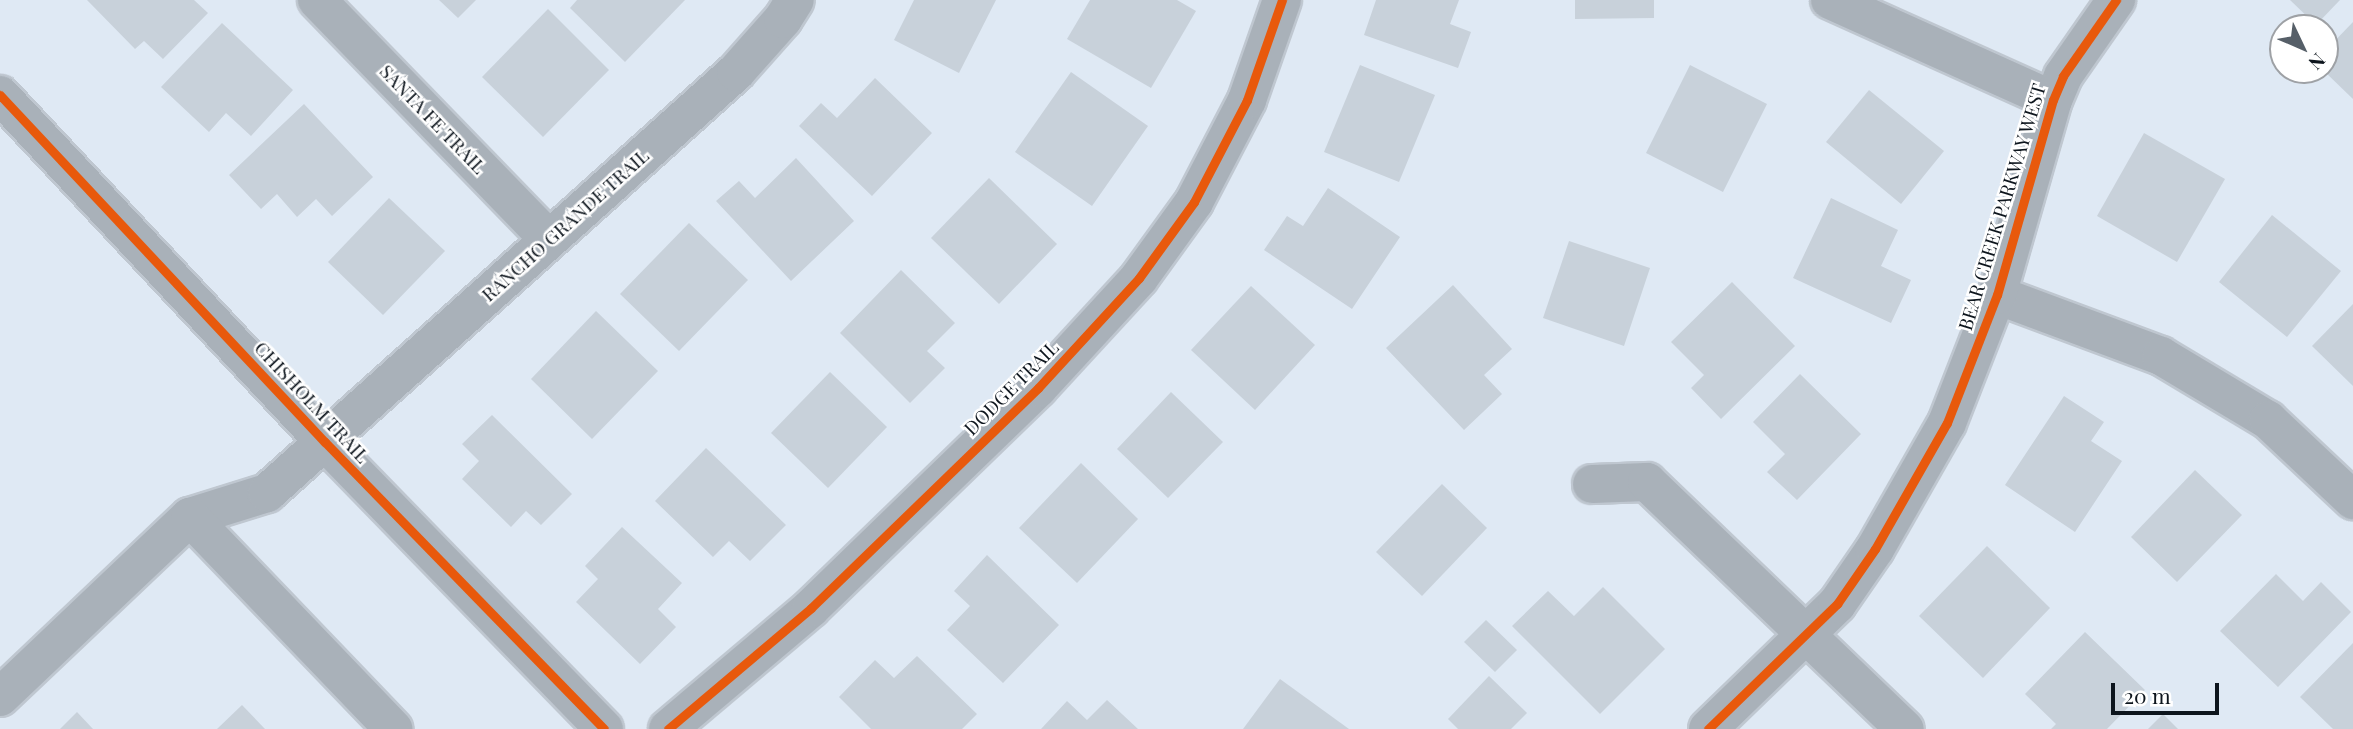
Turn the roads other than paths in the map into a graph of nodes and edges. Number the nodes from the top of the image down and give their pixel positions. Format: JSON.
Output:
{"nodes":[{"id":1,"x":317,"y":0,"type":"edge"},
{"id":2,"x":795,"y":0,"type":"edge"},
{"id":3,"x":1282,"y":0,"type":"edge"},
{"id":4,"x":1830,"y":0,"type":"edge"},
{"id":5,"x":2116,"y":0,"type":"edge"},
{"id":6,"x":0,"y":95,"type":"edge"},
{"id":7,"x":2053,"y":100,"type":"junction"},
{"id":8,"x":549,"y":239,"type":"junction"},
{"id":9,"x":1997,"y":295,"type":"junction"},
{"id":10,"x":325,"y":442,"type":"junction"},
{"id":11,"x":1592,"y":484,"type":"dead end"},
{"id":12,"x":2353,"y":500,"type":"edge"},
{"id":13,"x":190,"y":517,"type":"junction"},
{"id":14,"x":1808,"y":635,"type":"junction"},
{"id":15,"x":0,"y":697,"type":"edge"},
{"id":16,"x":393,"y":729,"type":"edge"},
{"id":17,"x":604,"y":729,"type":"edge"},
{"id":18,"x":668,"y":729,"type":"edge"},
{"id":19,"x":1708,"y":729,"type":"edge"},
{"id":20,"x":1905,"y":729,"type":"edge"}],
"edges":[{"from":1,"to":8,"type":"street","name":"SANTA FE TRAIL"},
{"from":2,"to":8,"type":"street","name":"RANCHO GRANDE TRAIL"},
{"from":3,"to":18,"type":"street","name":"DODGE TRAIL"},
{"from":4,"to":7,"type":"street"},
{"from":5,"to":7,"type":"street","name":"BEAR CREEK PARKWAY WEST"},
{"from":6,"to":10,"type":"street","name":"CHISHOLM TRAIL"},
{"from":7,"to":9,"type":"street","name":"BEAR CREEK PARKWAY WEST"},
{"from":8,"to":10,"type":"street","name":"RANCHO GRANDE TRAIL"},
{"from":9,"to":12,"type":"street"},
{"from":9,"to":14,"type":"street","name":"BEAR CREEK PARKWAY WEST"},
{"from":10,"to":13,"type":"street","name":"RANCHO GRANDE TRAIL"},
{"from":10,"to":17,"type":"street","name":"CHISHOLM TRAIL"},
{"from":11,"to":14,"type":"street"},
{"from":13,"to":15,"type":"street"},
{"from":13,"to":16,"type":"street"},
{"from":14,"to":19,"type":"street","name":"BEAR CREEK PARKWAY WEST"},
{"from":14,"to":20,"type":"street"}]}
